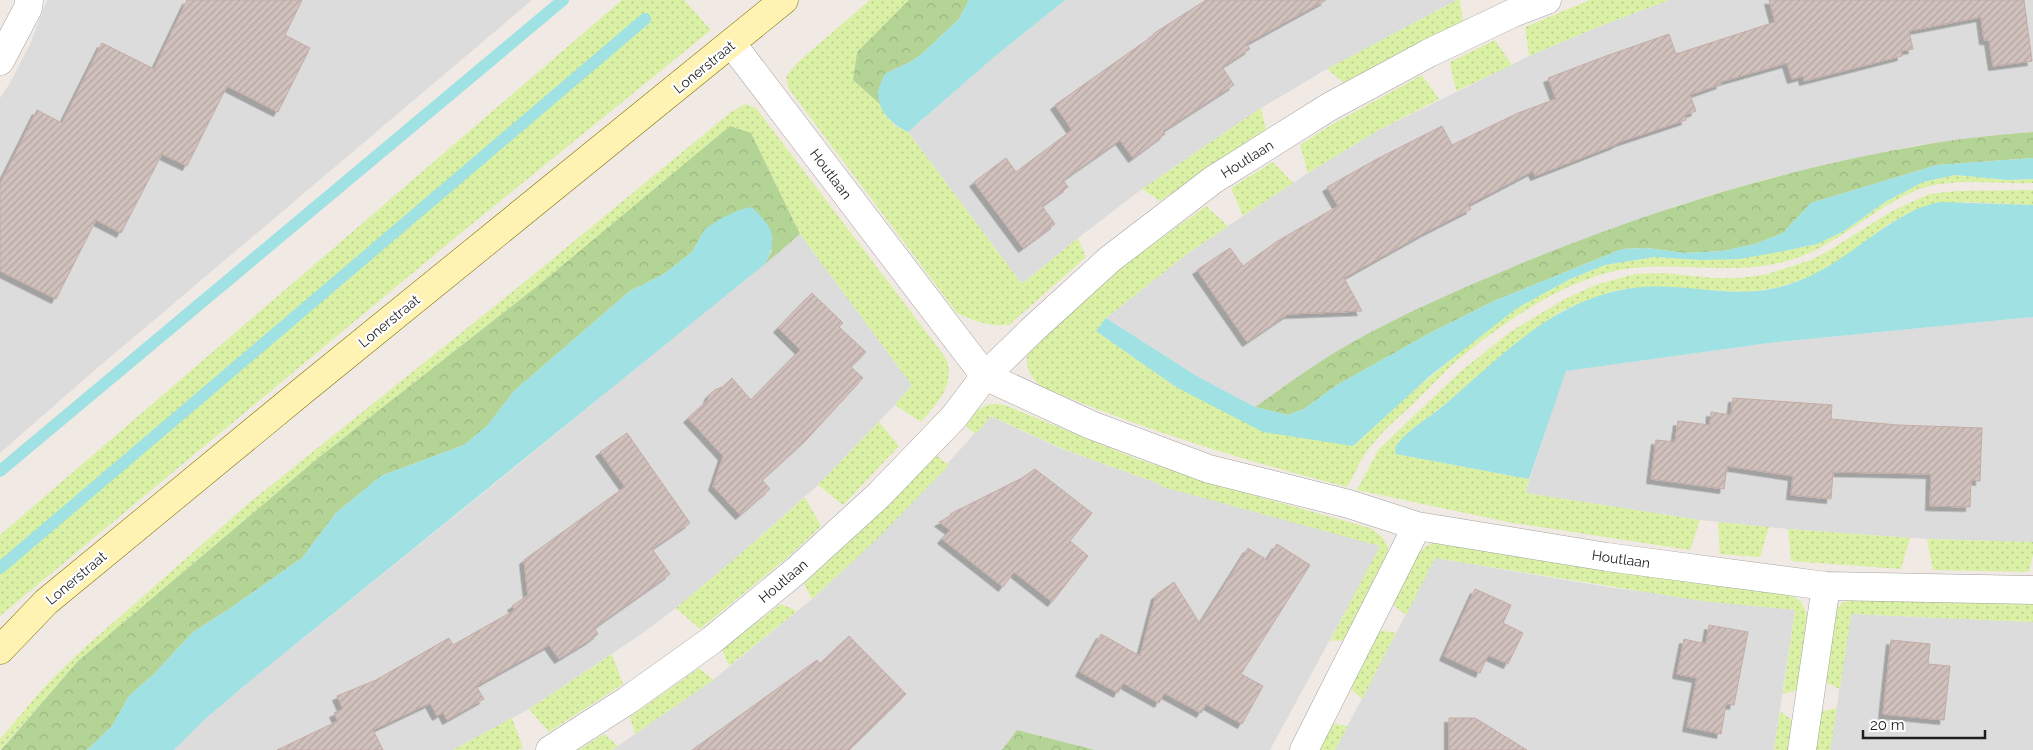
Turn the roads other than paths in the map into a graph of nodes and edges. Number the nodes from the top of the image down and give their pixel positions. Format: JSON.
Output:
{"nodes":[{"id":1,"x":29,"y":0,"type":"edge"},
{"id":2,"x":784,"y":0,"type":"edge"},
{"id":3,"x":1547,"y":0,"type":"edge"},
{"id":4,"x":732,"y":44,"type":"junction"},
{"id":5,"x":0,"y":61,"type":"edge"},
{"id":6,"x":986,"y":376,"type":"junction"},
{"id":7,"x":1417,"y":526,"type":"junction"},
{"id":8,"x":1826,"y":586,"type":"junction"},
{"id":9,"x":2033,"y":590,"type":"edge"},
{"id":10,"x":0,"y":650,"type":"edge"},
{"id":11,"x":550,"y":750,"type":"edge"},
{"id":12,"x":1304,"y":750,"type":"edge"},
{"id":13,"x":1802,"y":750,"type":"edge"}],
"edges":[{"from":1,"to":5,"type":"street"},
{"from":2,"to":4,"type":"street","name":"Lonerstraat"},
{"from":3,"to":6,"type":"street","name":"Houtlaan"},
{"from":4,"to":6,"type":"street","name":"Houtlaan"},
{"from":4,"to":10,"type":"street","name":"Lonerstraat"},
{"from":6,"to":7,"type":"street","name":"Houtlaan"},
{"from":6,"to":11,"type":"street","name":"Houtlaan"},
{"from":7,"to":8,"type":"street","name":"Houtlaan"},
{"from":7,"to":12,"type":"street"},
{"from":8,"to":9,"type":"street","name":"Houtlaan"},
{"from":8,"to":13,"type":"street"}]}
